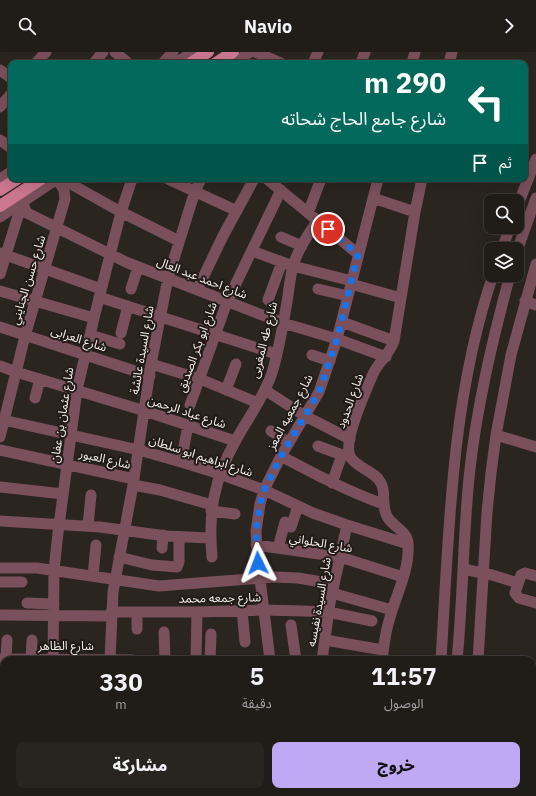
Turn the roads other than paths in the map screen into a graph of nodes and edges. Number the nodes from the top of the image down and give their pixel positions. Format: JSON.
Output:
{"nodes":[{"id":1,"x":46,"y":52,"type":"edge"},
{"id":2,"x":115,"y":52,"type":"edge"},
{"id":3,"x":172,"y":52,"type":"edge"},
{"id":4,"x":193,"y":52,"type":"edge"},
{"id":5,"x":208,"y":52,"type":"edge"},
{"id":6,"x":233,"y":52,"type":"edge"},
{"id":7,"x":250,"y":52,"type":"edge"},
{"id":8,"x":255,"y":52,"type":"edge"},
{"id":9,"x":266,"y":57,"type":"edge"},
{"id":10,"x":39,"y":60,"type":"edge"},
{"id":11,"x":124,"y":60,"type":"edge"},
{"id":12,"x":165,"y":60,"type":"edge"},
{"id":13,"x":181,"y":60,"type":"edge"},
{"id":14,"x":196,"y":60,"type":"edge"},
{"id":15,"x":221,"y":60,"type":"edge"},
{"id":16,"x":238,"y":60,"type":"edge"},
{"id":17,"x":8,"y":98,"type":"edge"},
{"id":18,"x":0,"y":107,"type":"edge"},
{"id":19,"x":536,"y":159,"type":"edge"},
{"id":20,"x":528,"y":179,"type":"edge"},
{"id":21,"x":11,"y":182,"type":"edge"},
{"id":22,"x":15,"y":182,"type":"edge"},
{"id":23,"x":36,"y":182,"type":"edge"},
{"id":24,"x":53,"y":182,"type":"edge"},
{"id":25,"x":59,"y":182,"type":"edge"},
{"id":26,"x":67,"y":182,"type":"edge"},
{"id":27,"x":131,"y":182,"type":"edge"},
{"id":28,"x":175,"y":182,"type":"edge"},
{"id":29,"x":200,"y":182,"type":"edge"},
{"id":30,"x":252,"y":182,"type":"edge"},
{"id":31,"x":272,"y":182,"type":"edge"},
{"id":32,"x":320,"y":182,"type":"edge"},
{"id":33,"x":377,"y":182,"type":"edge"},
{"id":34,"x":421,"y":182,"type":"edge"},
{"id":35,"x":527,"y":182,"type":"edge"},
{"id":36,"x":0,"y":190,"type":"edge"},
{"id":37,"x":281,"y":190,"type":"junction"},
{"id":38,"x":195,"y":191,"type":"junction"},
{"id":39,"x":35,"y":194,"type":"junction"},
{"id":40,"x":522,"y":194,"type":"edge"},
{"id":41,"x":373,"y":198,"type":"junction"},
{"id":42,"x":536,"y":198,"type":"edge"},
{"id":43,"x":23,"y":202,"type":"junction"},
{"id":44,"x":0,"y":206,"type":"edge"},
{"id":45,"x":237,"y":211,"type":"junction"},
{"id":46,"x":121,"y":212,"type":"junction"},
{"id":47,"x":415,"y":212,"type":"junction"},
{"id":48,"x":308,"y":213,"type":"junction"},
{"id":49,"x":0,"y":217,"type":"edge"},
{"id":50,"x":318,"y":220,"type":"junction"},
{"id":51,"x":57,"y":228,"type":"junction"},
{"id":52,"x":281,"y":237,"type":"dead end"},
{"id":53,"x":180,"y":241,"type":"junction"},
{"id":54,"x":520,"y":242,"type":"edge"},
{"id":55,"x":302,"y":246,"type":"junction"},
{"id":56,"x":252,"y":251,"type":"junction"},
{"id":57,"x":3,"y":254,"type":"edge"},
{"id":58,"x":358,"y":254,"type":"junction"},
{"id":59,"x":110,"y":255,"type":"junction"},
{"id":60,"x":282,"y":262,"type":"junction"},
{"id":61,"x":536,"y":264,"type":"edge"},
{"id":62,"x":293,"y":266,"type":"junction"},
{"id":63,"x":138,"y":267,"type":"junction"},
{"id":64,"x":45,"y":269,"type":"junction"},
{"id":65,"x":0,"y":274,"type":"edge"},
{"id":66,"x":168,"y":278,"type":"junction"},
{"id":67,"x":491,"y":282,"type":"edge"},
{"id":68,"x":508,"y":282,"type":"edge"},
{"id":69,"x":351,"y":283,"type":"junction"},
{"id":70,"x":131,"y":289,"type":"dead end"},
{"id":71,"x":318,"y":289,"type":"dead end"},
{"id":72,"x":197,"y":290,"type":"junction"},
{"id":73,"x":0,"y":291,"type":"edge"},
{"id":74,"x":488,"y":292,"type":"junction"},
{"id":75,"x":100,"y":293,"type":"junction"},
{"id":76,"x":348,"y":296,"type":"junction"},
{"id":77,"x":504,"y":297,"type":"junction"},
{"id":78,"x":401,"y":298,"type":"junction"},
{"id":79,"x":268,"y":300,"type":"dead end"},
{"id":80,"x":35,"y":301,"type":"junction"},
{"id":81,"x":525,"y":301,"type":"junction"},
{"id":82,"x":227,"y":302,"type":"junction"},
{"id":83,"x":536,"y":305,"type":"edge"},
{"id":84,"x":128,"y":306,"type":"junction"},
{"id":85,"x":161,"y":316,"type":"junction"},
{"id":86,"x":94,"y":318,"type":"junction"},
{"id":87,"x":342,"y":322,"type":"junction"},
{"id":88,"x":283,"y":323,"type":"junction"},
{"id":89,"x":0,"y":327,"type":"edge"},
{"id":90,"x":216,"y":334,"type":"junction"},
{"id":91,"x":90,"y":335,"type":"junction"},
{"id":92,"x":25,"y":336,"type":"junction"},
{"id":93,"x":337,"y":339,"type":"junction"},
{"id":94,"x":394,"y":341,"type":"junction"},
{"id":95,"x":276,"y":354,"type":"junction"},
{"id":96,"x":85,"y":355,"type":"junction"},
{"id":97,"x":312,"y":355,"type":"dead end"},
{"id":98,"x":386,"y":357,"type":"junction"},
{"id":99,"x":330,"y":361,"type":"junction"},
{"id":100,"x":152,"y":364,"type":"junction"},
{"id":101,"x":236,"y":364,"type":"dead end"},
{"id":102,"x":0,"y":366,"type":"edge"},
{"id":103,"x":16,"y":372,"type":"junction"},
{"id":104,"x":150,"y":376,"type":"junction"},
{"id":105,"x":40,"y":379,"type":"junction"},
{"id":106,"x":200,"y":380,"type":"junction"},
{"id":107,"x":77,"y":390,"type":"junction"},
{"id":108,"x":226,"y":390,"type":"junction"},
{"id":109,"x":265,"y":390,"type":"junction"},
{"id":110,"x":35,"y":398,"type":"dead end"},
{"id":111,"x":258,"y":403,"type":"junction"},
{"id":112,"x":190,"y":405,"type":"dead end"},
{"id":113,"x":145,"y":411,"type":"junction"},
{"id":114,"x":3,"y":414,"type":"edge"},
{"id":115,"x":305,"y":416,"type":"junction"},
{"id":116,"x":188,"y":425,"type":"junction"},
{"id":117,"x":271,"y":431,"type":"dead end"},
{"id":118,"x":71,"y":435,"type":"junction"},
{"id":119,"x":496,"y":435,"type":"junction"},
{"id":120,"x":0,"y":437,"type":"edge"},
{"id":121,"x":350,"y":438,"type":"junction"},
{"id":122,"x":235,"y":441,"type":"junction"},
{"id":123,"x":289,"y":443,"type":"junction"},
{"id":124,"x":318,"y":446,"type":"dead end"},
{"id":125,"x":536,"y":447,"type":"edge"},
{"id":126,"x":0,"y":450,"type":"edge"},
{"id":127,"x":139,"y":450,"type":"junction"},
{"id":128,"x":281,"y":456,"type":"junction"},
{"id":129,"x":180,"y":462,"type":"junction"},
{"id":130,"x":67,"y":464,"type":"junction"},
{"id":131,"x":220,"y":474,"type":"junction"},
{"id":132,"x":134,"y":482,"type":"junction"},
{"id":133,"x":332,"y":483,"type":"junction"},
{"id":134,"x":0,"y":487,"type":"edge"},
{"id":135,"x":264,"y":490,"type":"junction"},
{"id":136,"x":63,"y":494,"type":"junction"},
{"id":137,"x":91,"y":495,"type":"dead end"},
{"id":138,"x":383,"y":504,"type":"junction"},
{"id":139,"x":298,"y":506,"type":"junction"},
{"id":140,"x":212,"y":508,"type":"junction"},
{"id":141,"x":235,"y":514,"type":"dead end"},
{"id":142,"x":0,"y":521,"type":"edge"},
{"id":143,"x":59,"y":525,"type":"junction"},
{"id":144,"x":347,"y":525,"type":"junction"},
{"id":145,"x":88,"y":526,"type":"junction"},
{"id":146,"x":125,"y":529,"type":"junction"},
{"id":147,"x":163,"y":535,"type":"junction"},
{"id":148,"x":179,"y":537,"type":"junction"},
{"id":149,"x":210,"y":538,"type":"junction"},
{"id":150,"x":408,"y":544,"type":"junction"},
{"id":151,"x":96,"y":545,"type":"dead end"},
{"id":152,"x":256,"y":545,"type":"junction"},
{"id":153,"x":162,"y":548,"type":"dead end"},
{"id":154,"x":278,"y":548,"type":"junction"},
{"id":155,"x":119,"y":557,"type":"junction"},
{"id":156,"x":212,"y":557,"type":"dead end"},
{"id":157,"x":340,"y":557,"type":"junction"},
{"id":158,"x":0,"y":568,"type":"edge"},
{"id":159,"x":463,"y":569,"type":"junction"},
{"id":160,"x":54,"y":570,"type":"junction"},
{"id":161,"x":484,"y":573,"type":"junction"},
{"id":162,"x":93,"y":576,"type":"junction"},
{"id":163,"x":536,"y":576,"type":"edge"},
{"id":164,"x":403,"y":577,"type":"junction"},
{"id":165,"x":259,"y":578,"type":"junction"},
{"id":166,"x":115,"y":580,"type":"junction"},
{"id":167,"x":0,"y":582,"type":"edge"},
{"id":168,"x":22,"y":582,"type":"dead end"},
{"id":169,"x":518,"y":583,"type":"junction"},
{"id":170,"x":333,"y":589,"type":"junction"},
{"id":171,"x":27,"y":603,"type":"dead end"},
{"id":172,"x":536,"y":603,"type":"edge"},
{"id":173,"x":54,"y":604,"type":"junction"},
{"id":174,"x":242,"y":610,"type":"junction"},
{"id":175,"x":264,"y":610,"type":"junction"},
{"id":176,"x":392,"y":610,"type":"junction"},
{"id":177,"x":137,"y":612,"type":"junction"},
{"id":178,"x":197,"y":612,"type":"junction"},
{"id":179,"x":328,"y":612,"type":"junction"},
{"id":180,"x":111,"y":614,"type":"junction"},
{"id":181,"x":0,"y":615,"type":"edge"},
{"id":182,"x":53,"y":616,"type":"junction"},
{"id":183,"x":372,"y":621,"type":"dead end"},
{"id":184,"x":292,"y":625,"type":"dead end"},
{"id":185,"x":136,"y":629,"type":"dead end"},
{"id":186,"x":164,"y":632,"type":"dead end"},
{"id":187,"x":211,"y":634,"type":"dead end"},
{"id":188,"x":442,"y":636,"type":"junction"},
{"id":189,"x":459,"y":637,"type":"junction"},
{"id":190,"x":8,"y":640,"type":"dead end"},
{"id":191,"x":32,"y":640,"type":"dead end"},
{"id":192,"x":325,"y":640,"type":"junction"},
{"id":193,"x":245,"y":642,"type":"dead end"},
{"id":194,"x":383,"y":655,"type":"edge"},
{"id":195,"x":441,"y":655,"type":"edge"},
{"id":196,"x":457,"y":655,"type":"edge"},
{"id":197,"x":4,"y":656,"type":"edge"},
{"id":198,"x":31,"y":656,"type":"edge"},
{"id":199,"x":53,"y":656,"type":"edge"},
{"id":200,"x":110,"y":656,"type":"edge"},
{"id":201,"x":165,"y":656,"type":"edge"},
{"id":202,"x":196,"y":656,"type":"edge"},
{"id":203,"x":210,"y":656,"type":"edge"},
{"id":204,"x":270,"y":656,"type":"edge"},
{"id":205,"x":296,"y":656,"type":"edge"},
{"id":206,"x":323,"y":656,"type":"edge"},
{"id":207,"x":478,"y":656,"type":"edge"}],
"edges":[{"from":1,"to":10,"type":"street"},
{"from":2,"to":11,"type":"street"},
{"from":3,"to":12,"type":"street"},
{"from":4,"to":13,"type":"street"},
{"from":5,"to":14,"type":"main road"},
{"from":6,"to":15,"type":"main road"},
{"from":7,"to":16,"type":"street"},
{"from":8,"to":9,"type":"street"},
{"from":17,"to":18,"type":"street"},
{"from":19,"to":20,"type":"street"},
{"from":21,"to":36,"type":"main road","bridge":true},
{"from":22,"to":39,"type":"street"},
{"from":23,"to":44,"type":"main road","bridge":true},
{"from":24,"to":39,"type":"street"},
{"from":25,"to":51,"type":"street","name":"شارع حسن الجنايني"},
{"from":26,"to":46,"type":"street"},
{"from":27,"to":46,"type":"street","name":"شارع عثمان بن عفان"},
{"from":28,"to":38,"type":"street"},
{"from":29,"to":38,"type":"street","name":"شارع السيدة عائشة"},
{"from":30,"to":45,"type":"street"},
{"from":31,"to":37,"type":"street"},
{"from":32,"to":48,"type":"street"},
{"from":33,"to":41,"type":"street","name":"شارع جمعيه المعز"},
{"from":34,"to":47,"type":"street","name":"شارع الحدود"},
{"from":35,"to":40,"type":"street"},
{"from":37,"to":48,"type":"street"},
{"from":37,"to":56,"type":"street","name":"شارع ابو بكر الصديق"},
{"from":38,"to":45,"type":"street"},
{"from":38,"to":53,"type":"street","name":"شارع السيدة عائشة"},
{"from":39,"to":43,"type":"street"},
{"from":41,"to":47,"type":"street"},
{"from":41,"to":58,"type":"street","name":"شارع جمعيه المعز"},
{"from":42,"to":54,"type":"street"},
{"from":43,"to":49,"type":"street"},
{"from":43,"to":51,"type":"street","name":"شارع احمد عبد العال"},
{"from":43,"to":57,"type":"street"},
{"from":45,"to":72,"type":"street"},
{"from":46,"to":53,"type":"street"},
{"from":46,"to":59,"type":"street","name":"شارع عثمان بن عفان"},
{"from":47,"to":78,"type":"street","name":"شارع الحدود"},
{"from":48,"to":50,"type":"street"},
{"from":50,"to":55,"type":"street","name":"شارع طه المغربى"},
{"from":50,"to":58,"type":"street"},
{"from":51,"to":59,"type":"street","name":"شارع احمد عبد العال"},
{"from":51,"to":64,"type":"street","name":"شارع حسن الجنايني"},
{"from":52,"to":55,"type":"street"},
{"from":53,"to":66,"type":"street","name":"شارع السيدة عائشة"},
{"from":55,"to":62,"type":"street","name":"شارع طه المغربى"},
{"from":56,"to":60,"type":"street"},
{"from":56,"to":82,"type":"street","name":"شارع ابو بكر الصديق"},
{"from":57,"to":64,"type":"street"},
{"from":57,"to":65,"type":"street"},
{"from":58,"to":69,"type":"street","name":"شارع جمعيه المعز"},
{"from":59,"to":63,"type":"street","name":"شارع احمد عبد العال"},
{"from":59,"to":75,"type":"street","name":"شارع عثمان بن عفان"},
{"from":60,"to":62,"type":"street"},
{"from":60,"to":79,"type":"street"},
{"from":61,"to":81,"type":"street"},
{"from":62,"to":69,"type":"street"},
{"from":62,"to":88,"type":"street","name":"شارع طه المغربى"},
{"from":63,"to":66,"type":"street","name":"شارع احمد عبد العال"},
{"from":63,"to":70,"type":"street"},
{"from":64,"to":75,"type":"street"},
{"from":64,"to":80,"type":"street","name":"شارع حسن الجنايني"},
{"from":66,"to":72,"type":"street","name":"شارع احمد عبد العال"},
{"from":66,"to":85,"type":"street","name":"شارع السيدة عائشة"},
{"from":67,"to":74,"type":"street"},
{"from":68,"to":77,"type":"street"},
{"from":69,"to":76,"type":"street","name":"شارع جمعيه المعز"},
{"from":69,"to":78,"type":"street"},
{"from":71,"to":76,"type":"street"},
{"from":72,"to":82,"type":"street","name":"شارع احمد عبد العال"},
{"from":73,"to":80,"type":"street"},
{"from":74,"to":77,"type":"street"},
{"from":74,"to":188,"type":"street"},
{"from":75,"to":84,"type":"street"},
{"from":75,"to":86,"type":"street","name":"شارع عثمان بن عفان"},
{"from":76,"to":87,"type":"street","name":"شارع جمعيه المعز"},
{"from":77,"to":159,"type":"street"},
{"from":78,"to":94,"type":"street","name":"شارع الحدود"},
{"from":80,"to":86,"type":"street"},
{"from":80,"to":92,"type":"street","name":"شارع حسن الجنايني"},
{"from":81,"to":83,"type":"street"},
{"from":81,"to":119,"type":"street"},
{"from":82,"to":88,"type":"street","name":"شارع احمد عبد العال"},
{"from":82,"to":90,"type":"street","name":"شارع ابو بكر الصديق"},
{"from":84,"to":85,"type":"street"},
{"from":84,"to":91,"type":"street"},
{"from":85,"to":90,"type":"street"},
{"from":85,"to":100,"type":"street","name":"شارع السيدة عائشة"},
{"from":86,"to":91,"type":"street","name":"شارع عثمان بن عفان"},
{"from":87,"to":93,"type":"street","name":"شارع جمعيه المعز"},
{"from":87,"to":94,"type":"street"},
{"from":88,"to":93,"type":"street","name":"شارع احمد عبد العال"},
{"from":88,"to":95,"type":"street","name":"شارع طه المغربى"},
{"from":89,"to":92,"type":"street","name":"شارع العرابى"},
{"from":90,"to":95,"type":"street"},
{"from":90,"to":106,"type":"street","name":"شارع ابو بكر الصديق"},
{"from":91,"to":96,"type":"street","name":"شارع عثمان بن عفان"},
{"from":92,"to":96,"type":"street","name":"شارع العرابى"},
{"from":92,"to":103,"type":"street","name":"شارع حسن الجنايني"},
{"from":93,"to":98,"type":"street","name":"شارع احمد عبد العال"},
{"from":93,"to":99,"type":"street","name":"شارع جمعيه المعز"},
{"from":94,"to":98,"type":"street","name":"شارع الحدود"},
{"from":95,"to":109,"type":"street","name":"شارع طه المغربى"},
{"from":96,"to":104,"type":"street","name":"شارع العرابى"},
{"from":96,"to":107,"type":"street","name":"شارع عثمان بن عفان"},
{"from":97,"to":99,"type":"street"},
{"from":98,"to":121,"type":"street","name":"شارع الحدود"},
{"from":99,"to":115,"type":"street","name":"شارع جمعيه المعز"},
{"from":100,"to":104,"type":"street","name":"شارع السيدة عائشة"},
{"from":100,"to":106,"type":"street"},
{"from":101,"to":108,"type":"street"},
{"from":102,"to":103,"type":"street","name":"شارع عباد الرحمن"},
{"from":103,"to":105,"type":"street","name":"شارع عباد الرحمن"},
{"from":103,"to":114,"type":"street","name":"شارع حسن الجنايني"},
{"from":104,"to":113,"type":"street","name":"شارع السيدة عائشة"},
{"from":105,"to":107,"type":"street","name":"شارع عباد الرحمن"},
{"from":105,"to":110,"type":"street"},
{"from":106,"to":108,"type":"street"},
{"from":106,"to":112,"type":"street","name":"شارع ابو بكر الصديق"},
{"from":107,"to":113,"type":"street","name":"شارع عباد الرحمن"},
{"from":107,"to":118,"type":"street","name":"شارع عثمان بن عفان"},
{"from":108,"to":111,"type":"street"},
{"from":109,"to":111,"type":"street","name":"شارع طه المغربى"},
{"from":109,"to":115,"type":"street"},
{"from":111,"to":122,"type":"street","name":"شارع طه المغربى"},
{"from":113,"to":116,"type":"street","name":"شارع عباد الرحمن"},
{"from":113,"to":127,"type":"street","name":"شارع السيدة عائشة"},
{"from":114,"to":118,"type":"street","name":"شارع ابراهيم ابو سلطان"},
{"from":114,"to":120,"type":"street","name":"شارع حسن الجنايني"},
{"from":115,"to":121,"type":"street"},
{"from":115,"to":123,"type":"street","name":"شارع جمعيه المعز"},
{"from":116,"to":122,"type":"street","name":"شارع عباد الرحمن"},
{"from":116,"to":129,"type":"street"},
{"from":117,"to":123,"type":"street"},
{"from":118,"to":127,"type":"street","name":"شارع ابراهيم ابو سلطان"},
{"from":118,"to":130,"type":"street","name":"شارع عثمان بن عفان"},
{"from":119,"to":125,"type":"street"},
{"from":119,"to":161,"type":"street"},
{"from":121,"to":138,"type":"street","name":"شارع الحدود"},
{"from":122,"to":131,"type":"street","name":"شارع طه المغربى"},
{"from":123,"to":128,"type":"street","name":"شارع جمعيه المعز"},
{"from":124,"to":133,"type":"street"},
{"from":126,"to":130,"type":"street","name":"شارع العبور"},
{"from":127,"to":129,"type":"street","name":"شارع ابراهيم ابو سلطان"},
{"from":127,"to":132,"type":"street","name":"شارع السيدة عائشة"},
{"from":128,"to":133,"type":"street"},
{"from":128,"to":135,"type":"street","name":"شارع جمعيه المعز"},
{"from":129,"to":131,"type":"street","name":"شارع ابراهيم ابو سلطان"},
{"from":130,"to":132,"type":"street","name":"شارع العبور"},
{"from":130,"to":136,"type":"street","name":"شارع عثمان بن عفان"},
{"from":131,"to":135,"type":"street","name":"شارع ابراهيم ابو سلطان"},
{"from":131,"to":140,"type":"street","name":"شارع طه المغربى"},
{"from":132,"to":140,"type":"street","name":"شارع العبور"},
{"from":132,"to":146,"type":"street","name":"شارع السيدة عائشة"},
{"from":133,"to":138,"type":"street"},
{"from":134,"to":136,"type":"street"},
{"from":135,"to":139,"type":"street","name":"شارع ابراهيم ابو سلطان"},
{"from":135,"to":152,"type":"street","name":"شارع جمعيه المعز"},
{"from":136,"to":143,"type":"street","name":"شارع عثمان بن عفان"},
{"from":137,"to":145,"type":"street"},
{"from":138,"to":150,"type":"street","name":"شارع الحدود"},
{"from":139,"to":144,"type":"street","name":"شارع ابراهيم ابو سلطان"},
{"from":139,"to":154,"type":"street"},
{"from":140,"to":141,"type":"street","name":"شارع العبور"},
{"from":140,"to":149,"type":"street","name":"شارع طه المغربى"},
{"from":142,"to":143,"type":"street"},
{"from":143,"to":145,"type":"street"},
{"from":143,"to":160,"type":"street","name":"شارع عثمان بن عفان"},
{"from":144,"to":150,"type":"street","name":"شارع ابراهيم ابو سلطان"},
{"from":144,"to":157,"type":"street","name":"شارع السيدة نفيسه"},
{"from":145,"to":146,"type":"street"},
{"from":146,"to":147,"type":"street"},
{"from":146,"to":155,"type":"street","name":"شارع السيدة عائشة"},
{"from":147,"to":148,"type":"street"},
{"from":147,"to":153,"type":"street"},
{"from":148,"to":149,"type":"street"},
{"from":148,"to":155,"type":"street"},
{"from":149,"to":156,"type":"street","name":"شارع طه المغربى"},
{"from":150,"to":164,"type":"street"},
{"from":151,"to":162,"type":"street"},
{"from":152,"to":154,"type":"street","name":"شارع الحلواني"},
{"from":152,"to":165,"type":"street","name":"شارع جمعيه المعز"},
{"from":154,"to":157,"type":"street","name":"شارع الحلواني"},
{"from":155,"to":166,"type":"street","name":"شارع السيدة عائشة"},
{"from":157,"to":164,"type":"street","name":"شارع الحلواني"},
{"from":157,"to":170,"type":"street","name":"شارع السيدة نفيسه"},
{"from":158,"to":160,"type":"street"},
{"from":159,"to":161,"type":"street"},
{"from":159,"to":189,"type":"street"},
{"from":160,"to":162,"type":"street"},
{"from":160,"to":173,"type":"street","name":"شارع عثمان بن عفان"},
{"from":161,"to":169,"type":"street"},
{"from":161,"to":207,"type":"street"},
{"from":162,"to":166,"type":"street"},
{"from":163,"to":169,"type":"street"},
{"from":164,"to":176,"type":"street"},
{"from":165,"to":166,"type":"street"},
{"from":165,"to":170,"type":"street"},
{"from":165,"to":175,"type":"street","name":"شارع جمعيه المعز"},
{"from":166,"to":180,"type":"street","name":"شارع السيدة عائشة"},
{"from":167,"to":168,"type":"street"},
{"from":169,"to":172,"type":"street"},
{"from":170,"to":176,"type":"street"},
{"from":170,"to":179,"type":"street","name":"شارع السيدة نفيسه"},
{"from":171,"to":173,"type":"street"},
{"from":173,"to":182,"type":"street","name":"شارع عثمان بن عفان"},
{"from":174,"to":175,"type":"street","name":"شارع جمعه محمد"},
{"from":174,"to":178,"type":"street","name":"شارع جمعه محمد"},
{"from":174,"to":193,"type":"street"},
{"from":175,"to":179,"type":"street","name":"شارع جمعه محمد"},
{"from":175,"to":204,"type":"street","name":"شارع جمعيه المعز"},
{"from":176,"to":194,"type":"street"},
{"from":177,"to":178,"type":"street","name":"شارع جمعه محمد"},
{"from":177,"to":180,"type":"street","name":"شارع جمعه محمد"},
{"from":177,"to":185,"type":"street"},
{"from":178,"to":202,"type":"street"},
{"from":179,"to":183,"type":"street","name":"شارع جمعه محمد"},
{"from":179,"to":192,"type":"street","name":"شارع السيدة نفيسه"},
{"from":180,"to":182,"type":"street","name":"شارع جمعه محمد"},
{"from":180,"to":200,"type":"street","name":"شارع السيدة عائشة"},
{"from":181,"to":182,"type":"street","name":"شارع جمعه محمد"},
{"from":182,"to":199,"type":"street","name":"شارع عثمان بن عفان"},
{"from":184,"to":205,"type":"street"},
{"from":186,"to":201,"type":"street"},
{"from":187,"to":203,"type":"street"},
{"from":188,"to":189,"type":"street"},
{"from":188,"to":195,"type":"street"},
{"from":189,"to":196,"type":"street"},
{"from":190,"to":197,"type":"street"},
{"from":191,"to":198,"type":"street"},
{"from":192,"to":194,"type":"street"},
{"from":192,"to":206,"type":"street","name":"شارع السيدة نفيسه"},
{"from":195,"to":196,"type":"street"}]}
